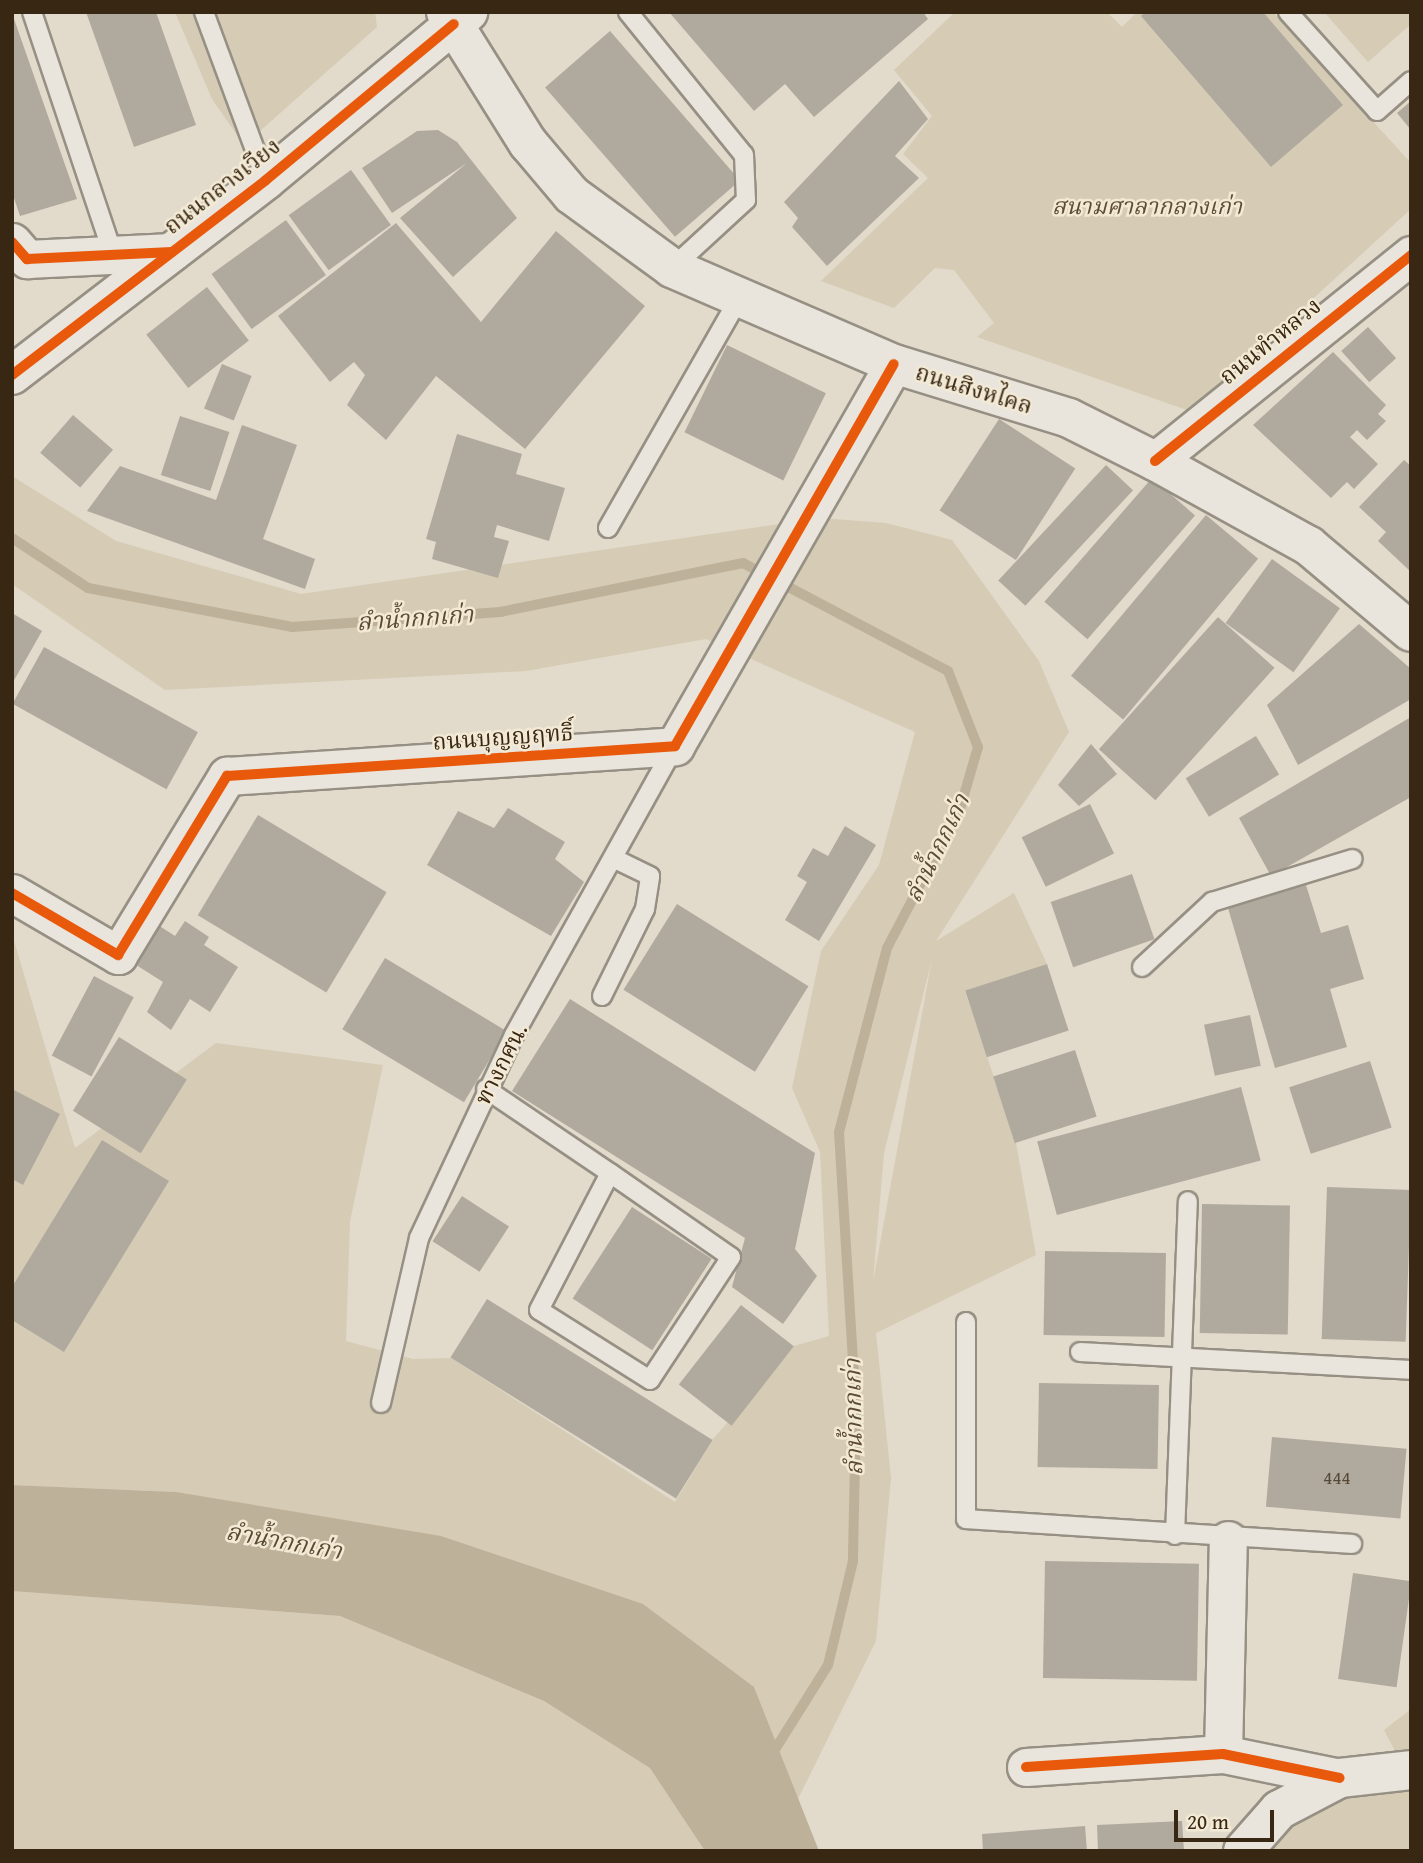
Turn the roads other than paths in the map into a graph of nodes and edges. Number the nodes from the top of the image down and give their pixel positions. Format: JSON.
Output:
{"nodes":[{"id":1,"x":32,"y":12,"type":"edge"},
{"id":2,"x":204,"y":12,"type":"edge"},
{"id":3,"x":628,"y":12,"type":"edge"},
{"id":4,"x":1288,"y":12,"type":"edge"},
{"id":5,"x":456,"y":16,"type":"edge"},
{"id":6,"x":1411,"y":80,"type":"edge"},
{"id":7,"x":266,"y":180,"type":"junction"},
{"id":8,"x":12,"y":242,"type":"edge"},
{"id":9,"x":172,"y":252,"type":"junction"},
{"id":10,"x":113,"y":254,"type":"junction"},
{"id":11,"x":1411,"y":255,"type":"edge"},
{"id":12,"x":672,"y":268,"type":"junction"},
{"id":13,"x":740,"y":298,"type":"junction"},
{"id":14,"x":894,"y":365,"type":"junction"},
{"id":15,"x":12,"y":375,"type":"edge"},
{"id":16,"x":1155,"y":461,"type":"junction"},
{"id":17,"x":608,"y":528,"type":"dead end"},
{"id":18,"x":1411,"y":632,"type":"edge"},
{"id":19,"x":675,"y":746,"type":"junction"},
{"id":20,"x":613,"y":858,"type":"junction"},
{"id":21,"x":1353,"y":859,"type":"dead end"},
{"id":22,"x":12,"y":893,"type":"edge"},
{"id":23,"x":1142,"y":967,"type":"dead end"},
{"id":24,"x":602,"y":996,"type":"dead end"},
{"id":25,"x":486,"y":1089,"type":"junction"},
{"id":26,"x":610,"y":1173,"type":"junction"},
{"id":27,"x":1188,"y":1201,"type":"dead end"},
{"id":28,"x":966,"y":1322,"type":"dead end"},
{"id":29,"x":1080,"y":1352,"type":"dead end"},
{"id":30,"x":1182,"y":1358,"type":"junction"},
{"id":31,"x":1411,"y":1370,"type":"edge"},
{"id":32,"x":381,"y":1404,"type":"dead end"},
{"id":33,"x":1175,"y":1535,"type":"junction"},
{"id":34,"x":1228,"y":1540,"type":"junction"},
{"id":35,"x":1352,"y":1544,"type":"dead end"},
{"id":36,"x":1223,"y":1754,"type":"junction"},
{"id":37,"x":1026,"y":1767,"type":"dead end"},
{"id":38,"x":1411,"y":1770,"type":"edge"},
{"id":39,"x":1340,"y":1778,"type":"junction"},
{"id":40,"x":1243,"y":1851,"type":"edge"}],
"edges":[{"from":1,"to":10,"type":"lane"},
{"from":2,"to":7,"type":"lane"},
{"from":3,"to":12,"type":"lane"},
{"from":4,"to":6,"type":"lane"},
{"from":5,"to":7,"type":"main road","name":"ถนนกลางเวียง"},
{"from":5,"to":12,"type":"main road","name":"ถนนสิงหไคล"},
{"from":7,"to":9,"type":"main road","name":"ถนนกลางเวียง"},
{"from":8,"to":10,"type":"street"},
{"from":9,"to":10,"type":"street"},
{"from":9,"to":15,"type":"main road","name":"ถนนกลางเวียง"},
{"from":11,"to":16,"type":"street","name":"ถนนทำหลวง"},
{"from":12,"to":13,"type":"main road","name":"ถนนสิงหไคล"},
{"from":13,"to":14,"type":"main road","name":"ถนนสิงหไคล"},
{"from":13,"to":17,"type":"lane"},
{"from":14,"to":16,"type":"main road","name":"ถนนสิงหไคล"},
{"from":14,"to":19,"type":"street"},
{"from":16,"to":18,"type":"main road","name":"ถนนสิงหไคล"},
{"from":19,"to":20,"type":"lane","name":"ทางกศน."},
{"from":19,"to":22,"type":"street","name":"ถนนบุญญฤทธิ์"},
{"from":20,"to":24,"type":"lane"},
{"from":20,"to":25,"type":"lane","name":"ทางกศน."},
{"from":21,"to":23,"type":"lane"},
{"from":25,"to":26,"type":"lane"},
{"from":25,"to":32,"type":"lane","name":"ทางกศน."},
{"from":26,"to":26,"type":"lane"},
{"from":27,"to":30,"type":"lane"},
{"from":28,"to":33,"type":"lane"},
{"from":29,"to":30,"type":"lane"},
{"from":30,"to":31,"type":"lane"},
{"from":30,"to":33,"type":"lane"},
{"from":33,"to":34,"type":"lane"},
{"from":34,"to":35,"type":"lane"},
{"from":34,"to":36,"type":"street"},
{"from":36,"to":37,"type":"street"},
{"from":36,"to":39,"type":"street"},
{"from":38,"to":39,"type":"main road"},
{"from":39,"to":40,"type":"main road"}]}
